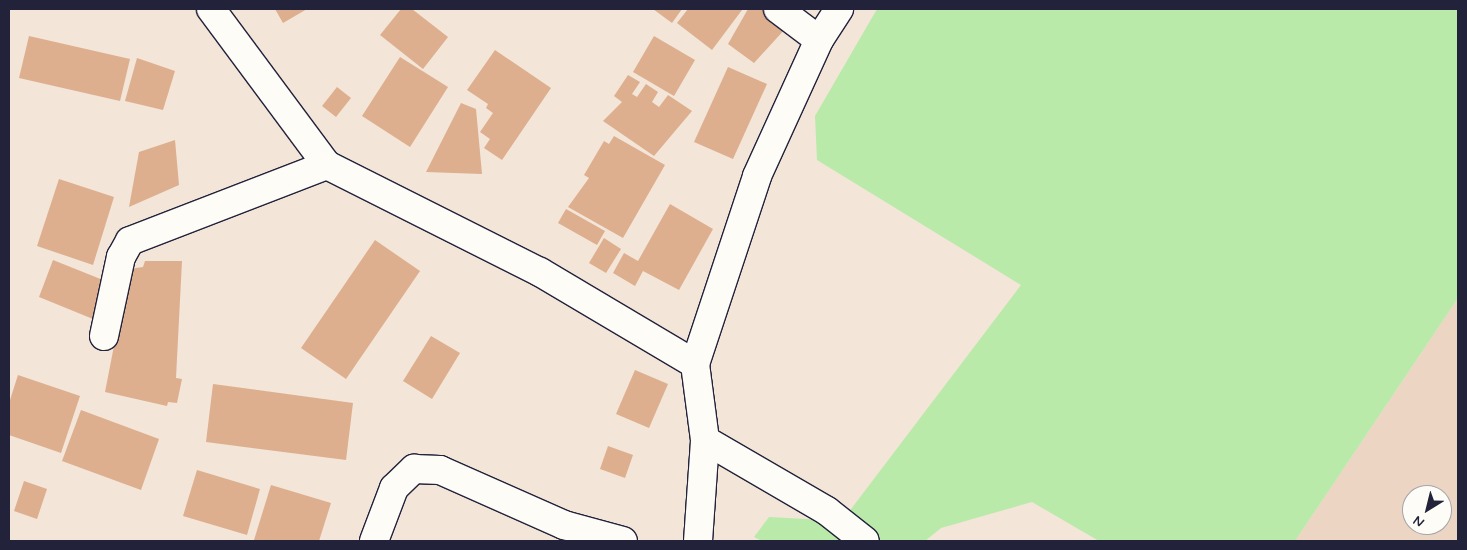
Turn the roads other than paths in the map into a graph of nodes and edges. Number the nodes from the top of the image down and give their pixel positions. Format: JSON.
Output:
{"nodes":[{"id":1,"x":211,"y":9,"type":"edge"},
{"id":2,"x":778,"y":9,"type":"edge"},
{"id":3,"x":839,"y":9,"type":"edge"},
{"id":4,"x":819,"y":40,"type":"junction"},
{"id":5,"x":327,"y":165,"type":"junction"},
{"id":6,"x":104,"y":336,"type":"dead end"},
{"id":7,"x":695,"y":364,"type":"junction"},
{"id":8,"x":705,"y":440,"type":"junction"},
{"id":9,"x":374,"y":541,"type":"edge"},
{"id":10,"x":623,"y":541,"type":"edge"},
{"id":11,"x":698,"y":541,"type":"edge"},
{"id":12,"x":865,"y":541,"type":"edge"}],
"edges":[{"from":1,"to":5,"type":"street"},
{"from":2,"to":4,"type":"street"},
{"from":3,"to":4,"type":"street"},
{"from":4,"to":7,"type":"street"},
{"from":5,"to":6,"type":"street"},
{"from":5,"to":7,"type":"street"},
{"from":7,"to":8,"type":"street"},
{"from":8,"to":11,"type":"street"},
{"from":8,"to":12,"type":"street"},
{"from":9,"to":10,"type":"street"}]}
